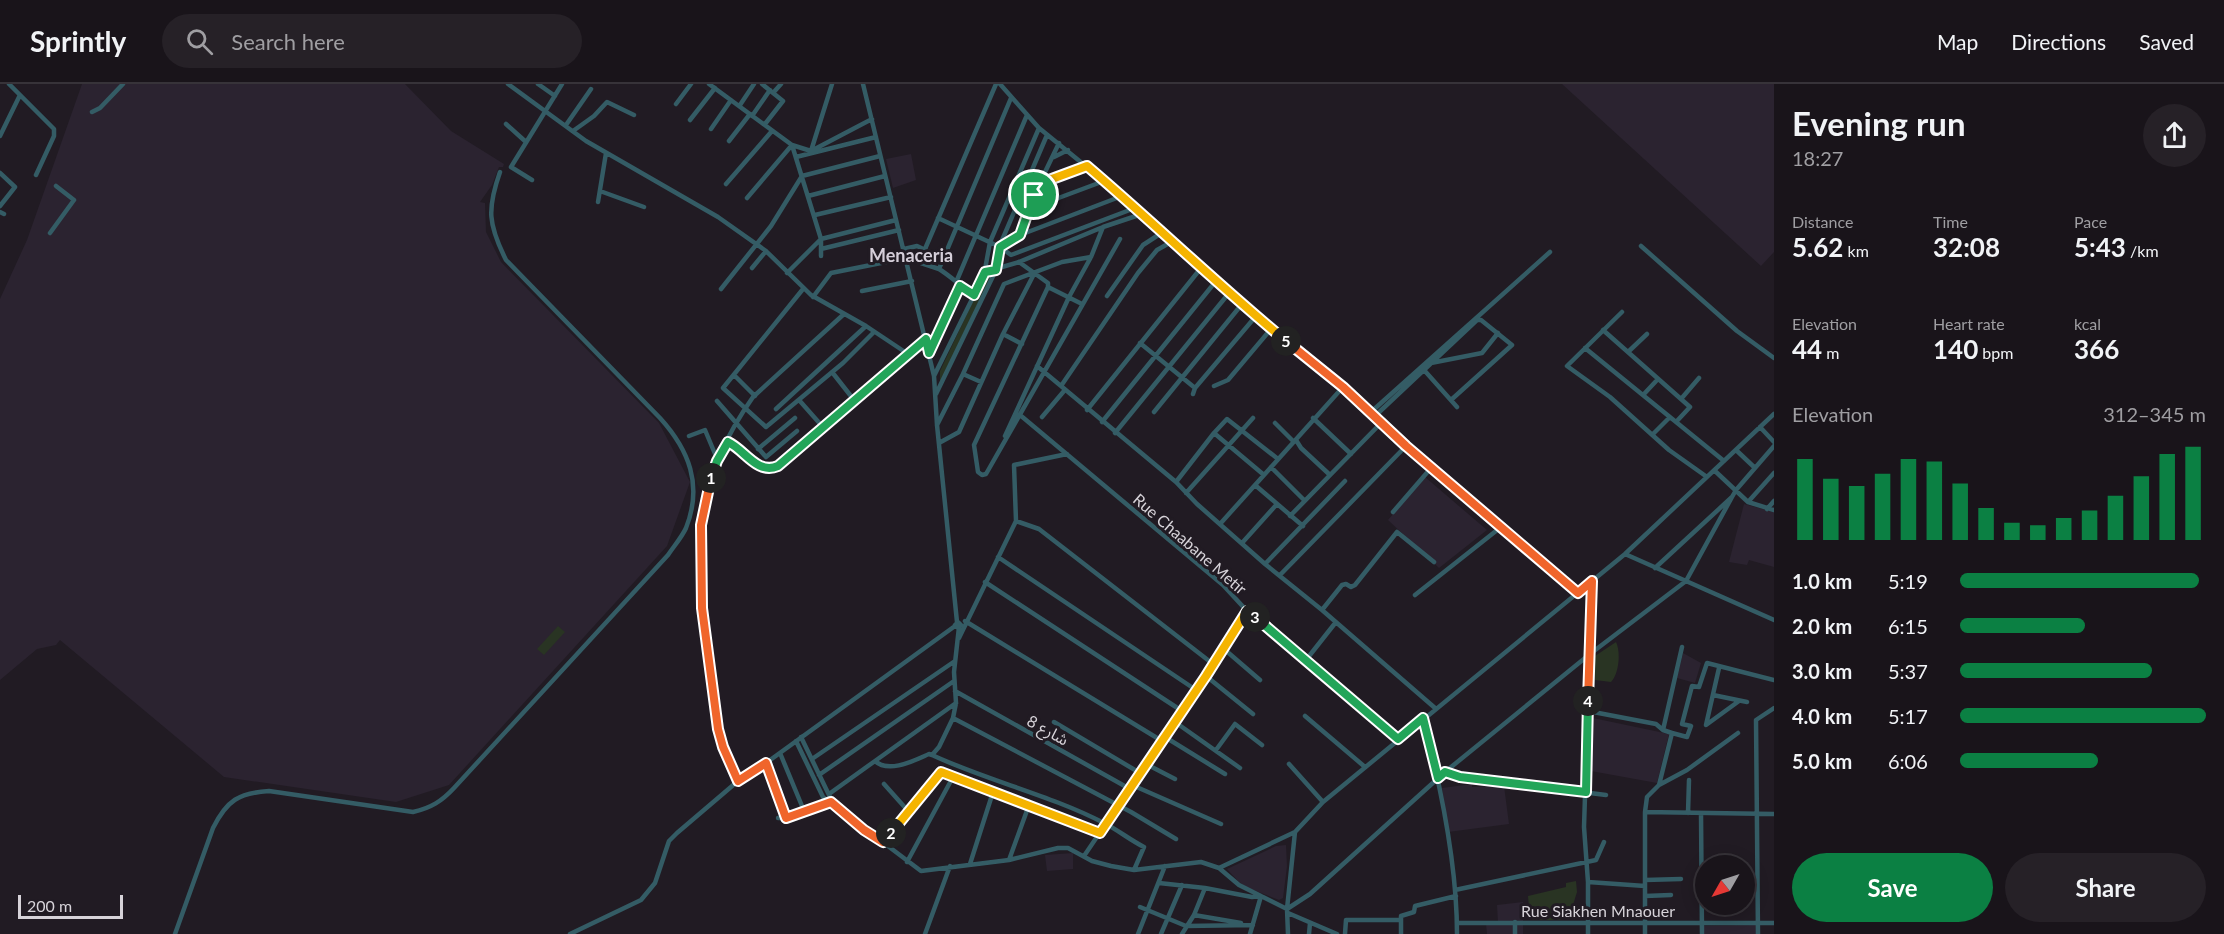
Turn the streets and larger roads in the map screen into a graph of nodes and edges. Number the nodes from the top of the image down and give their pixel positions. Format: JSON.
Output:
{"nodes":[{"id":1,"x":9,"y":84,"type":"edge"},
{"id":2,"x":123,"y":84,"type":"edge"},
{"id":3,"x":508,"y":84,"type":"edge"},
{"id":4,"x":538,"y":84,"type":"edge"},
{"id":5,"x":562,"y":84,"type":"edge"},
{"id":6,"x":690,"y":84,"type":"edge"},
{"id":7,"x":709,"y":84,"type":"edge"},
{"id":8,"x":754,"y":84,"type":"edge"},
{"id":9,"x":762,"y":84,"type":"edge"},
{"id":10,"x":781,"y":84,"type":"edge"},
{"id":11,"x":832,"y":84,"type":"edge"},
{"id":12,"x":863,"y":84,"type":"edge"},
{"id":13,"x":996,"y":84,"type":"edge"},
{"id":14,"x":1000,"y":84,"type":"edge"},
{"id":15,"x":715,"y":88,"type":"junction"},
{"id":16,"x":591,"y":89,"type":"dead end"},
{"id":17,"x":772,"y":91,"type":"junction"},
{"id":18,"x":20,"y":95,"type":"junction"},
{"id":19,"x":555,"y":96,"type":"junction"},
{"id":20,"x":1011,"y":98,"type":"junction"},
{"id":21,"x":731,"y":100,"type":"junction"},
{"id":22,"x":676,"y":104,"type":"dead end"},
{"id":23,"x":740,"y":105,"type":"junction"},
{"id":24,"x":546,"y":110,"type":"junction"},
{"id":25,"x":92,"y":112,"type":"dead end"},
{"id":26,"x":751,"y":115,"type":"junction"},
{"id":27,"x":1027,"y":115,"type":"junction"},
{"id":28,"x":634,"y":116,"type":"dead end"},
{"id":29,"x":872,"y":119,"type":"junction"},
{"id":30,"x":690,"y":120,"type":"dead end"},
{"id":31,"x":506,"y":124,"type":"dead end"},
{"id":32,"x":765,"y":124,"type":"junction"},
{"id":33,"x":566,"y":125,"type":"junction"},
{"id":34,"x":1039,"y":128,"type":"junction"},
{"id":35,"x":711,"y":129,"type":"dead end"},
{"id":36,"x":573,"y":131,"type":"junction"},
{"id":37,"x":772,"y":131,"type":"junction"},
{"id":38,"x":1047,"y":135,"type":"junction"},
{"id":39,"x":0,"y":136,"type":"edge"},
{"id":40,"x":876,"y":137,"type":"junction"},
{"id":41,"x":729,"y":141,"type":"dead end"},
{"id":42,"x":526,"y":142,"type":"junction"},
{"id":43,"x":1059,"y":143,"type":"junction"},
{"id":44,"x":792,"y":145,"type":"junction"},
{"id":45,"x":1068,"y":150,"type":"junction"},
{"id":46,"x":812,"y":151,"type":"junction"},
{"id":47,"x":606,"y":153,"type":"junction"},
{"id":48,"x":880,"y":156,"type":"junction"},
{"id":49,"x":796,"y":157,"type":"junction"},
{"id":50,"x":1054,"y":157,"type":"junction"},
{"id":51,"x":1087,"y":166,"type":"junction"},
{"id":52,"x":0,"y":172,"type":"edge"},
{"id":53,"x":500,"y":172,"type":"dead end"},
{"id":54,"x":36,"y":175,"type":"dead end"},
{"id":55,"x":802,"y":176,"type":"junction"},
{"id":56,"x":885,"y":176,"type":"junction"},
{"id":57,"x":532,"y":180,"type":"dead end"},
{"id":58,"x":1104,"y":181,"type":"junction"},
{"id":59,"x":1041,"y":183,"type":"junction"},
{"id":60,"x":726,"y":184,"type":"dead end"},
{"id":61,"x":56,"y":186,"type":"dead end"},
{"id":62,"x":600,"y":191,"type":"junction"},
{"id":63,"x":808,"y":196,"type":"junction"},
{"id":64,"x":1122,"y":196,"type":"junction"},
{"id":65,"x":891,"y":197,"type":"junction"},
{"id":66,"x":747,"y":198,"type":"dead end"},
{"id":67,"x":598,"y":202,"type":"dead end"},
{"id":68,"x":0,"y":206,"type":"edge"},
{"id":69,"x":644,"y":207,"type":"dead end"},
{"id":70,"x":1135,"y":208,"type":"junction"},
{"id":71,"x":1029,"y":209,"type":"junction"},
{"id":72,"x":1142,"y":214,"type":"junction"},
{"id":73,"x":815,"y":215,"type":"junction"},
{"id":74,"x":938,"y":218,"type":"junction"},
{"id":75,"x":896,"y":219,"type":"junction"},
{"id":76,"x":956,"y":226,"type":"junction"},
{"id":77,"x":1103,"y":227,"type":"junction"},
{"id":78,"x":899,"y":230,"type":"junction"},
{"id":79,"x":1163,"y":232,"type":"junction"},
{"id":80,"x":50,"y":233,"type":"dead end"},
{"id":81,"x":1020,"y":235,"type":"junction"},
{"id":82,"x":977,"y":236,"type":"junction"},
{"id":83,"x":821,"y":239,"type":"junction"},
{"id":84,"x":1120,"y":239,"type":"dead end"},
{"id":85,"x":1173,"y":241,"type":"junction"},
{"id":86,"x":990,"y":242,"type":"junction"},
{"id":87,"x":756,"y":244,"type":"junction"},
{"id":88,"x":1641,"y":246,"type":"dead end"},
{"id":89,"x":1000,"y":247,"type":"junction"},
{"id":90,"x":821,"y":249,"type":"junction"},
{"id":91,"x":904,"y":249,"type":"junction"},
{"id":92,"x":925,"y":249,"type":"junction"},
{"id":93,"x":766,"y":251,"type":"junction"},
{"id":94,"x":1550,"y":252,"type":"dead end"},
{"id":95,"x":821,"y":256,"type":"dead end"},
{"id":96,"x":1091,"y":257,"type":"junction"},
{"id":97,"x":906,"y":258,"type":"junction"},
{"id":98,"x":944,"y":259,"type":"junction"},
{"id":99,"x":1019,"y":262,"type":"junction"},
{"id":100,"x":752,"y":268,"type":"dead end"},
{"id":101,"x":1201,"y":268,"type":"junction"},
{"id":102,"x":939,"y":269,"type":"junction"},
{"id":103,"x":996,"y":270,"type":"junction"},
{"id":104,"x":985,"y":272,"type":"junction"},
{"id":105,"x":787,"y":273,"type":"junction"},
{"id":106,"x":1034,"y":273,"type":"junction"},
{"id":107,"x":957,"y":280,"type":"junction"},
{"id":108,"x":912,"y":281,"type":"junction"},
{"id":109,"x":1215,"y":281,"type":"junction"},
{"id":110,"x":960,"y":286,"type":"junction"},
{"id":111,"x":1048,"y":287,"type":"junction"},
{"id":112,"x":721,"y":289,"type":"dead end"},
{"id":113,"x":803,"y":289,"type":"junction"},
{"id":114,"x":862,"y":291,"type":"dead end"},
{"id":115,"x":1229,"y":293,"type":"junction"},
{"id":116,"x":974,"y":295,"type":"junction"},
{"id":117,"x":1107,"y":296,"type":"dead end"},
{"id":118,"x":813,"y":297,"type":"junction"},
{"id":119,"x":1069,"y":297,"type":"junction"},
{"id":120,"x":1082,"y":304,"type":"junction"},
{"id":121,"x":1242,"y":304,"type":"junction"},
{"id":122,"x":1622,"y":312,"type":"dead end"},
{"id":123,"x":844,"y":314,"type":"junction"},
{"id":124,"x":1256,"y":316,"type":"junction"},
{"id":125,"x":866,"y":326,"type":"junction"},
{"id":126,"x":1271,"y":329,"type":"junction"},
{"id":127,"x":1603,"y":330,"type":"junction"},
{"id":128,"x":874,"y":332,"type":"junction"},
{"id":129,"x":1498,"y":333,"type":"junction"},
{"id":130,"x":1003,"y":334,"type":"junction"},
{"id":131,"x":1647,"y":334,"type":"dead end"},
{"id":132,"x":926,"y":339,"type":"junction"},
{"id":133,"x":1140,"y":343,"type":"junction"},
{"id":134,"x":1022,"y":344,"type":"junction"},
{"id":135,"x":1585,"y":348,"type":"junction"},
{"id":136,"x":1628,"y":352,"type":"junction"},
{"id":137,"x":929,"y":353,"type":"junction"},
{"id":138,"x":908,"y":354,"type":"junction"},
{"id":139,"x":1154,"y":356,"type":"junction"},
{"id":140,"x":1774,"y":358,"type":"edge"},
{"id":141,"x":1431,"y":363,"type":"junction"},
{"id":142,"x":1037,"y":366,"type":"junction"},
{"id":143,"x":1168,"y":367,"type":"junction"},
{"id":144,"x":1424,"y":370,"type":"junction"},
{"id":145,"x":832,"y":372,"type":"junction"},
{"id":146,"x":1044,"y":373,"type":"junction"},
{"id":147,"x":963,"y":374,"type":"junction"},
{"id":148,"x":734,"y":375,"type":"junction"},
{"id":149,"x":934,"y":376,"type":"junction"},
{"id":150,"x":1182,"y":378,"type":"junction"},
{"id":151,"x":1699,"y":378,"type":"dead end"},
{"id":152,"x":1658,"y":379,"type":"junction"},
{"id":153,"x":981,"y":382,"type":"junction"},
{"id":154,"x":1214,"y":386,"type":"dead end"},
{"id":155,"x":1343,"y":387,"type":"junction"},
{"id":156,"x":1063,"y":389,"type":"junction"},
{"id":157,"x":1644,"y":394,"type":"junction"},
{"id":158,"x":755,"y":396,"type":"junction"},
{"id":159,"x":935,"y":397,"type":"junction"},
{"id":160,"x":1681,"y":399,"type":"junction"},
{"id":161,"x":799,"y":400,"type":"junction"},
{"id":162,"x":854,"y":400,"type":"junction"},
{"id":163,"x":1451,"y":400,"type":"junction"},
{"id":164,"x":717,"y":401,"type":"dead end"},
{"id":165,"x":1457,"y":407,"type":"dead end"},
{"id":166,"x":746,"y":408,"type":"junction"},
{"id":167,"x":776,"y":409,"type":"dead end"},
{"id":168,"x":1087,"y":410,"type":"junction"},
{"id":169,"x":1154,"y":412,"type":"dead end"},
{"id":170,"x":1373,"y":414,"type":"junction"},
{"id":171,"x":1774,"y":414,"type":"edge"},
{"id":172,"x":1020,"y":415,"type":"junction"},
{"id":173,"x":1042,"y":417,"type":"dead end"},
{"id":174,"x":1670,"y":417,"type":"junction"},
{"id":175,"x":795,"y":418,"type":"dead end"},
{"id":176,"x":1253,"y":418,"type":"dead end"},
{"id":177,"x":1313,"y":418,"type":"junction"},
{"id":178,"x":1102,"y":422,"type":"junction"},
{"id":179,"x":1382,"y":422,"type":"junction"},
{"id":180,"x":1676,"y":422,"type":"junction"},
{"id":181,"x":737,"y":423,"type":"junction"},
{"id":182,"x":1275,"y":423,"type":"dead end"},
{"id":183,"x":937,"y":425,"type":"junction"},
{"id":184,"x":822,"y":426,"type":"junction"},
{"id":185,"x":1760,"y":427,"type":"junction"},
{"id":186,"x":1243,"y":430,"type":"junction"},
{"id":187,"x":797,"y":431,"type":"dead end"},
{"id":188,"x":1115,"y":433,"type":"junction"},
{"id":189,"x":1214,"y":433,"type":"junction"},
{"id":190,"x":1653,"y":434,"type":"junction"},
{"id":191,"x":689,"y":436,"type":"dead end"},
{"id":192,"x":1295,"y":441,"type":"junction"},
{"id":193,"x":728,"y":442,"type":"junction"},
{"id":194,"x":939,"y":443,"type":"junction"},
{"id":195,"x":1774,"y":444,"type":"edge"},
{"id":196,"x":1406,"y":446,"type":"junction"},
{"id":197,"x":1229,"y":447,"type":"junction"},
{"id":198,"x":758,"y":448,"type":"junction"},
{"id":199,"x":999,"y":449,"type":"junction"},
{"id":200,"x":1736,"y":450,"type":"junction"},
{"id":201,"x":1351,"y":453,"type":"junction"},
{"id":202,"x":1067,"y":454,"type":"junction"},
{"id":203,"x":1278,"y":459,"type":"junction"},
{"id":204,"x":717,"y":461,"type":"junction"},
{"id":205,"x":1724,"y":461,"type":"junction"},
{"id":206,"x":1271,"y":467,"type":"junction"},
{"id":207,"x":1754,"y":467,"type":"junction"},
{"id":208,"x":1431,"y":468,"type":"junction"},
{"id":209,"x":1715,"y":471,"type":"junction"},
{"id":210,"x":1774,"y":473,"type":"edge"},
{"id":211,"x":1264,"y":475,"type":"junction"},
{"id":212,"x":1330,"y":475,"type":"junction"},
{"id":213,"x":1707,"y":477,"type":"junction"},
{"id":214,"x":1345,"y":481,"type":"dead end"},
{"id":215,"x":1176,"y":482,"type":"junction"},
{"id":216,"x":1255,"y":485,"type":"junction"},
{"id":217,"x":1736,"y":490,"type":"junction"},
{"id":218,"x":1186,"y":493,"type":"junction"},
{"id":219,"x":1732,"y":497,"type":"junction"},
{"id":220,"x":1305,"y":500,"type":"junction"},
{"id":221,"x":1774,"y":501,"type":"edge"},
{"id":222,"x":1748,"y":502,"type":"junction"},
{"id":223,"x":1277,"y":504,"type":"junction"},
{"id":224,"x":1767,"y":508,"type":"junction"},
{"id":225,"x":1774,"y":510,"type":"edge"},
{"id":226,"x":1393,"y":512,"type":"dead end"},
{"id":227,"x":1290,"y":516,"type":"junction"},
{"id":228,"x":1016,"y":521,"type":"junction"},
{"id":229,"x":1220,"y":524,"type":"junction"},
{"id":230,"x":1303,"y":526,"type":"junction"},
{"id":231,"x":1501,"y":527,"type":"junction"},
{"id":232,"x":1242,"y":543,"type":"junction"},
{"id":233,"x":1625,"y":554,"type":"junction"},
{"id":234,"x":998,"y":557,"type":"junction"},
{"id":235,"x":1434,"y":562,"type":"dead end"},
{"id":236,"x":1265,"y":564,"type":"junction"},
{"id":237,"x":1655,"y":568,"type":"junction"},
{"id":238,"x":1280,"y":576,"type":"junction"},
{"id":239,"x":1592,"y":581,"type":"junction"},
{"id":240,"x":1686,"y":581,"type":"junction"},
{"id":241,"x":986,"y":582,"type":"junction"},
{"id":242,"x":1578,"y":593,"type":"junction"},
{"id":243,"x":1415,"y":595,"type":"dead end"},
{"id":244,"x":1322,"y":610,"type":"junction"},
{"id":245,"x":1247,"y":611,"type":"junction"},
{"id":246,"x":1774,"y":620,"type":"edge"},
{"id":247,"x":966,"y":621,"type":"junction"},
{"id":248,"x":1336,"y":622,"type":"junction"},
{"id":249,"x":958,"y":624,"type":"junction"},
{"id":250,"x":956,"y":646,"type":"junction"},
{"id":251,"x":1682,"y":647,"type":"dead end"},
{"id":252,"x":1224,"y":650,"type":"junction"},
{"id":253,"x":1590,"y":654,"type":"junction"},
{"id":254,"x":1306,"y":660,"type":"junction"},
{"id":255,"x":955,"y":662,"type":"junction"},
{"id":256,"x":1213,"y":664,"type":"junction"},
{"id":257,"x":1719,"y":668,"type":"junction"},
{"id":258,"x":1206,"y":676,"type":"junction"},
{"id":259,"x":1260,"y":680,"type":"dead end"},
{"id":260,"x":1774,"y":680,"type":"edge"},
{"id":261,"x":954,"y":681,"type":"junction"},
{"id":262,"x":1196,"y":690,"type":"junction"},
{"id":263,"x":955,"y":692,"type":"junction"},
{"id":264,"x":1713,"y":695,"type":"junction"},
{"id":265,"x":1739,"y":700,"type":"junction"},
{"id":266,"x":1747,"y":702,"type":"dead end"},
{"id":267,"x":956,"y":703,"type":"junction"},
{"id":268,"x":1435,"y":708,"type":"junction"},
{"id":269,"x":1774,"y":708,"type":"edge"},
{"id":270,"x":1182,"y":711,"type":"junction"},
{"id":271,"x":1588,"y":711,"type":"junction"},
{"id":272,"x":1252,"y":714,"type":"dead end"},
{"id":273,"x":1305,"y":716,"type":"dead end"},
{"id":274,"x":952,"y":718,"type":"junction"},
{"id":275,"x":1423,"y":718,"type":"junction"},
{"id":276,"x":1054,"y":722,"type":"dead end"},
{"id":277,"x":1175,"y":722,"type":"junction"},
{"id":278,"x":1663,"y":730,"type":"junction"},
{"id":279,"x":1672,"y":733,"type":"junction"},
{"id":280,"x":1738,"y":733,"type":"dead end"},
{"id":281,"x":801,"y":737,"type":"junction"},
{"id":282,"x":1164,"y":739,"type":"junction"},
{"id":283,"x":1398,"y":739,"type":"junction"},
{"id":284,"x":796,"y":741,"type":"junction"},
{"id":285,"x":1262,"y":745,"type":"dead end"},
{"id":286,"x":1216,"y":750,"type":"junction"},
{"id":287,"x":780,"y":753,"type":"junction"},
{"id":288,"x":932,"y":755,"type":"junction"},
{"id":289,"x":812,"y":759,"type":"junction"},
{"id":290,"x":875,"y":761,"type":"junction"},
{"id":291,"x":766,"y":763,"type":"junction"},
{"id":292,"x":1146,"y":764,"type":"junction"},
{"id":293,"x":1289,"y":764,"type":"dead end"},
{"id":294,"x":1365,"y":767,"type":"junction"},
{"id":295,"x":1240,"y":768,"type":"dead end"},
{"id":296,"x":1445,"y":772,"type":"junction"},
{"id":297,"x":1140,"y":773,"type":"junction"},
{"id":298,"x":1225,"y":774,"type":"dead end"},
{"id":299,"x":819,"y":775,"type":"junction"},
{"id":300,"x":953,"y":777,"type":"junction"},
{"id":301,"x":1438,"y":778,"type":"junction"},
{"id":302,"x":1175,"y":779,"type":"dead end"},
{"id":303,"x":1689,"y":780,"type":"dead end"},
{"id":304,"x":738,"y":781,"type":"junction"},
{"id":305,"x":884,"y":784,"type":"dead end"},
{"id":306,"x":1659,"y":785,"type":"junction"},
{"id":307,"x":1131,"y":787,"type":"junction"},
{"id":308,"x":993,"y":792,"type":"junction"},
{"id":309,"x":1586,"y":792,"type":"junction"},
{"id":310,"x":829,"y":794,"type":"junction"},
{"id":311,"x":1606,"y":795,"type":"dead end"},
{"id":312,"x":831,"y":802,"type":"junction"},
{"id":313,"x":1323,"y":802,"type":"junction"},
{"id":314,"x":1029,"y":805,"type":"junction"},
{"id":315,"x":802,"y":806,"type":"dead end"},
{"id":316,"x":1118,"y":807,"type":"junction"},
{"id":317,"x":909,"y":812,"type":"junction"},
{"id":318,"x":1645,"y":812,"type":"junction"},
{"id":319,"x":1688,"y":813,"type":"junction"},
{"id":320,"x":1701,"y":813,"type":"junction"},
{"id":321,"x":1757,"y":814,"type":"junction"},
{"id":322,"x":1774,"y":814,"type":"edge"},
{"id":323,"x":778,"y":818,"type":"dead end"},
{"id":324,"x":786,"y":818,"type":"junction"},
{"id":325,"x":1106,"y":824,"type":"junction"},
{"id":326,"x":1221,"y":824,"type":"dead end"},
{"id":327,"x":1295,"y":832,"type":"junction"},
{"id":328,"x":1100,"y":833,"type":"junction"},
{"id":329,"x":1176,"y":839,"type":"dead end"},
{"id":330,"x":883,"y":842,"type":"junction"},
{"id":331,"x":1604,"y":842,"type":"dead end"},
{"id":332,"x":1084,"y":856,"type":"junction"},
{"id":333,"x":1009,"y":860,"type":"junction"},
{"id":334,"x":907,"y":862,"type":"junction"},
{"id":335,"x":1587,"y":862,"type":"junction"},
{"id":336,"x":970,"y":864,"type":"junction"},
{"id":337,"x":1165,"y":866,"type":"junction"},
{"id":338,"x":950,"y":867,"type":"junction"},
{"id":339,"x":1219,"y":868,"type":"junction"},
{"id":340,"x":1134,"y":870,"type":"junction"},
{"id":341,"x":1681,"y":879,"type":"dead end"},
{"id":342,"x":1588,"y":882,"type":"junction"},
{"id":343,"x":1159,"y":883,"type":"junction"},
{"id":344,"x":1645,"y":883,"type":"junction"},
{"id":345,"x":1182,"y":885,"type":"junction"},
{"id":346,"x":1239,"y":885,"type":"junction"},
{"id":347,"x":1204,"y":888,"type":"junction"},
{"id":348,"x":1229,"y":893,"type":"junction"},
{"id":349,"x":1455,"y":893,"type":"junction"},
{"id":350,"x":1671,"y":895,"type":"dead end"},
{"id":351,"x":1261,"y":896,"type":"junction"},
{"id":352,"x":1645,"y":896,"type":"junction"},
{"id":353,"x":1140,"y":907,"type":"dead end"},
{"id":354,"x":1149,"y":910,"type":"junction"},
{"id":355,"x":1288,"y":911,"type":"junction"},
{"id":356,"x":1194,"y":915,"type":"junction"},
{"id":357,"x":1168,"y":917,"type":"junction"},
{"id":358,"x":1401,"y":920,"type":"junction"},
{"id":359,"x":1515,"y":922,"type":"junction"},
{"id":360,"x":1310,"y":923,"type":"junction"},
{"id":361,"x":1457,"y":923,"type":"junction"},
{"id":362,"x":1702,"y":923,"type":"junction"},
{"id":363,"x":1774,"y":923,"type":"edge"},
{"id":364,"x":1588,"y":924,"type":"junction"},
{"id":365,"x":1645,"y":924,"type":"junction"},
{"id":366,"x":1758,"y":924,"type":"junction"},
{"id":367,"x":1226,"y":925,"type":"junction"},
{"id":368,"x":1253,"y":925,"type":"junction"},
{"id":369,"x":1186,"y":926,"type":"junction"},
{"id":370,"x":1207,"y":926,"type":"junction"},
{"id":371,"x":176,"y":934,"type":"edge"},
{"id":372,"x":570,"y":934,"type":"edge"},
{"id":373,"x":926,"y":934,"type":"edge"},
{"id":374,"x":1138,"y":934,"type":"edge"},
{"id":375,"x":1161,"y":934,"type":"edge"},
{"id":376,"x":1184,"y":934,"type":"edge"},
{"id":377,"x":1207,"y":934,"type":"edge"},
{"id":378,"x":1226,"y":934,"type":"edge"},
{"id":379,"x":1250,"y":934,"type":"edge"},
{"id":380,"x":1288,"y":934,"type":"edge"},
{"id":381,"x":1309,"y":934,"type":"edge"},
{"id":382,"x":1337,"y":934,"type":"edge"},
{"id":383,"x":1345,"y":934,"type":"edge"},
{"id":384,"x":1401,"y":934,"type":"edge"},
{"id":385,"x":1457,"y":934,"type":"edge"},
{"id":386,"x":1515,"y":934,"type":"edge"},
{"id":387,"x":1588,"y":934,"type":"edge"},
{"id":388,"x":1645,"y":934,"type":"edge"},
{"id":389,"x":1702,"y":934,"type":"edge"},
{"id":390,"x":1758,"y":934,"type":"edge"}],
"edges":[{"from":1,"to":18,"type":"street"},
{"from":2,"to":25,"type":"street"},
{"from":3,"to":24,"type":"street"},
{"from":4,"to":19,"type":"street"},
{"from":5,"to":19,"type":"street"},
{"from":6,"to":22,"type":"street"},
{"from":7,"to":15,"type":"street"},
{"from":8,"to":23,"type":"street"},
{"from":9,"to":17,"type":"street"},
{"from":10,"to":17,"type":"street"},
{"from":11,"to":46,"type":"street"},
{"from":12,"to":29,"type":"street"},
{"from":13,"to":74,"type":"street"},
{"from":14,"to":20,"type":"street"},
{"from":15,"to":21,"type":"street"},
{"from":15,"to":30,"type":"street"},
{"from":16,"to":33,"type":"street"},
{"from":17,"to":26,"type":"street"},
{"from":17,"to":32,"type":"street"},
{"from":18,"to":39,"type":"street"},
{"from":18,"to":54,"type":"street"},
{"from":19,"to":24,"type":"street"},
{"from":20,"to":27,"type":"street"},
{"from":20,"to":76,"type":"street"},
{"from":21,"to":23,"type":"street"},
{"from":21,"to":35,"type":"street"},
{"from":23,"to":26,"type":"street"},
{"from":24,"to":33,"type":"street"},
{"from":24,"to":42,"type":"street"},
{"from":26,"to":32,"type":"street"},
{"from":26,"to":41,"type":"street"},
{"from":27,"to":34,"type":"street"},
{"from":27,"to":82,"type":"street"},
{"from":28,"to":36,"type":"street"},
{"from":29,"to":40,"type":"street"},
{"from":29,"to":46,"type":"street"},
{"from":31,"to":42,"type":"street"},
{"from":32,"to":37,"type":"street"},
{"from":33,"to":36,"type":"street"},
{"from":34,"to":38,"type":"street"},
{"from":34,"to":86,"type":"street"},
{"from":36,"to":47,"type":"street"},
{"from":37,"to":44,"type":"street"},
{"from":37,"to":60,"type":"street"},
{"from":38,"to":43,"type":"street"},
{"from":38,"to":89,"type":"street"},
{"from":40,"to":48,"type":"street"},
{"from":40,"to":49,"type":"street"},
{"from":42,"to":57,"type":"street"},
{"from":43,"to":45,"type":"street"},
{"from":43,"to":50,"type":"street"},
{"from":44,"to":46,"type":"street"},
{"from":44,"to":49,"type":"street"},
{"from":44,"to":66,"type":"street"},
{"from":45,"to":50,"type":"street"},
{"from":45,"to":51,"type":"street"},
{"from":47,"to":62,"type":"street"},
{"from":47,"to":87,"type":"street"},
{"from":48,"to":55,"type":"street"},
{"from":48,"to":56,"type":"street"},
{"from":49,"to":55,"type":"street"},
{"from":50,"to":59,"type":"street"},
{"from":51,"to":58,"type":"street"},
{"from":51,"to":59,"type":"street"},
{"from":52,"to":68,"type":"street"},
{"from":53,"to":371,"type":"street"},
{"from":55,"to":63,"type":"street"},
{"from":55,"to":87,"type":"street"},
{"from":56,"to":63,"type":"street"},
{"from":56,"to":65,"type":"street"},
{"from":58,"to":64,"type":"street"},
{"from":58,"to":71,"type":"street"},
{"from":59,"to":71,"type":"street"},
{"from":61,"to":80,"type":"street"},
{"from":62,"to":67,"type":"street"},
{"from":62,"to":69,"type":"street"},
{"from":63,"to":73,"type":"street"},
{"from":64,"to":70,"type":"street"},
{"from":64,"to":81,"type":"street"},
{"from":65,"to":73,"type":"street"},
{"from":65,"to":75,"type":"street"},
{"from":70,"to":72,"type":"street"},
{"from":70,"to":89,"type":"street"},
{"from":71,"to":81,"type":"street"},
{"from":72,"to":77,"type":"street"},
{"from":72,"to":79,"type":"street"},
{"from":73,"to":83,"type":"street"},
{"from":74,"to":76,"type":"street"},
{"from":74,"to":92,"type":"street"},
{"from":75,"to":78,"type":"street"},
{"from":75,"to":83,"type":"street"},
{"from":76,"to":82,"type":"street"},
{"from":76,"to":98,"type":"street"},
{"from":77,"to":96,"type":"street"},
{"from":77,"to":99,"type":"street"},
{"from":78,"to":90,"type":"street"},
{"from":78,"to":91,"type":"street"},
{"from":79,"to":85,"type":"street"},
{"from":79,"to":117,"type":"street"},
{"from":81,"to":89,"type":"street"},
{"from":82,"to":86,"type":"street"},
{"from":82,"to":107,"type":"street"},
{"from":83,"to":90,"type":"street"},
{"from":83,"to":105,"type":"street"},
{"from":84,"to":120,"type":"street"},
{"from":85,"to":101,"type":"street"},
{"from":85,"to":156,"type":"street"},
{"from":86,"to":89,"type":"street"},
{"from":86,"to":104,"type":"street"},
{"from":87,"to":93,"type":"street"},
{"from":87,"to":112,"type":"street"},
{"from":88,"to":140,"type":"street"},
{"from":89,"to":103,"type":"street"},
{"from":90,"to":95,"type":"street"},
{"from":91,"to":92,"type":"street"},
{"from":91,"to":97,"type":"street"},
{"from":92,"to":98,"type":"street"},
{"from":93,"to":100,"type":"street"},
{"from":93,"to":105,"type":"street"},
{"from":94,"to":170,"type":"street"},
{"from":96,"to":106,"type":"street"},
{"from":96,"to":119,"type":"street"},
{"from":97,"to":102,"type":"street"},
{"from":97,"to":108,"type":"street"},
{"from":97,"to":118,"type":"street"},
{"from":98,"to":102,"type":"street"},
{"from":99,"to":103,"type":"street"},
{"from":99,"to":106,"type":"street"},
{"from":101,"to":109,"type":"street"},
{"from":101,"to":133,"type":"street"},
{"from":102,"to":107,"type":"street"},
{"from":103,"to":104,"type":"street"},
{"from":103,"to":159,"type":"street"},
{"from":104,"to":116,"type":"street"},
{"from":105,"to":113,"type":"street"},
{"from":106,"to":111,"type":"street"},
{"from":106,"to":130,"type":"street"},
{"from":106,"to":147,"type":"street"},
{"from":107,"to":110,"type":"street"},
{"from":108,"to":114,"type":"street"},
{"from":108,"to":132,"type":"street"},
{"from":109,"to":115,"type":"street"},
{"from":109,"to":139,"type":"street"},
{"from":110,"to":116,"type":"street"},
{"from":110,"to":137,"type":"street"},
{"from":111,"to":119,"type":"street"},
{"from":111,"to":134,"type":"street"},
{"from":113,"to":118,"type":"street"},
{"from":113,"to":148,"type":"street"},
{"from":115,"to":121,"type":"street"},
{"from":115,"to":143,"type":"street"},
{"from":116,"to":149,"type":"street"},
{"from":118,"to":123,"type":"street"},
{"from":119,"to":120,"type":"street"},
{"from":119,"to":142,"type":"street"},
{"from":120,"to":146,"type":"street"},
{"from":121,"to":124,"type":"street"},
{"from":121,"to":150,"type":"street"},
{"from":122,"to":127,"type":"street"},
{"from":123,"to":125,"type":"street"},
{"from":123,"to":158,"type":"street"},
{"from":124,"to":126,"type":"street"},
{"from":124,"to":150,"type":"street"},
{"from":125,"to":128,"type":"street"},
{"from":125,"to":167,"type":"street"},
{"from":126,"to":154,"type":"street"},
{"from":126,"to":155,"type":"street"},
{"from":127,"to":135,"type":"street"},
{"from":127,"to":136,"type":"street"},
{"from":128,"to":138,"type":"street"},
{"from":128,"to":145,"type":"street"},
{"from":129,"to":141,"type":"street"},
{"from":129,"to":141,"type":"street"},
{"from":129,"to":163,"type":"street"},
{"from":130,"to":134,"type":"street"},
{"from":130,"to":153,"type":"street"},
{"from":131,"to":136,"type":"street"},
{"from":132,"to":137,"type":"street"},
{"from":132,"to":138,"type":"street"},
{"from":133,"to":139,"type":"street"},
{"from":133,"to":168,"type":"street"},
{"from":134,"to":199,"type":"street"},
{"from":135,"to":157,"type":"street"},
{"from":135,"to":190,"type":"street"},
{"from":136,"to":152,"type":"street"},
{"from":137,"to":149,"type":"street"},
{"from":138,"to":162,"type":"street"},
{"from":139,"to":143,"type":"street"},
{"from":139,"to":178,"type":"street"},
{"from":141,"to":144,"type":"street"},
{"from":142,"to":146,"type":"street"},
{"from":142,"to":199,"type":"street"},
{"from":143,"to":150,"type":"street"},
{"from":143,"to":188,"type":"street"},
{"from":144,"to":163,"type":"street"},
{"from":144,"to":170,"type":"street"},
{"from":145,"to":161,"type":"street"},
{"from":145,"to":162,"type":"street"},
{"from":146,"to":156,"type":"street"},
{"from":146,"to":172,"type":"street"},
{"from":147,"to":153,"type":"street"},
{"from":147,"to":183,"type":"street"},
{"from":148,"to":158,"type":"street"},
{"from":148,"to":166,"type":"street"},
{"from":149,"to":159,"type":"street"},
{"from":150,"to":169,"type":"street"},
{"from":151,"to":160,"type":"street"},
{"from":152,"to":157,"type":"street"},
{"from":152,"to":160,"type":"street"},
{"from":153,"to":194,"type":"street"},
{"from":155,"to":170,"type":"street"},
{"from":155,"to":177,"type":"street"},
{"from":156,"to":168,"type":"street"},
{"from":156,"to":173,"type":"street"},
{"from":157,"to":174,"type":"street"},
{"from":158,"to":166,"type":"street"},
{"from":159,"to":183,"type":"street"},
{"from":160,"to":180,"type":"street"},
{"from":161,"to":166,"type":"street"},
{"from":161,"to":184,"type":"street"},
{"from":162,"to":184,"type":"street"},
{"from":163,"to":165,"type":"street"},
{"from":164,"to":181,"type":"street"},
{"from":166,"to":181,"type":"street"},
{"from":168,"to":178,"type":"street"},
{"from":170,"to":179,"type":"street"},
{"from":171,"to":185,"type":"street"},
{"from":172,"to":199,"type":"street"},
{"from":172,"to":202,"type":"street","name":"Rue Chaabane Metir"},
{"from":174,"to":180,"type":"street"},
{"from":174,"to":190,"type":"street"},
{"from":175,"to":198,"type":"street"},
{"from":176,"to":186,"type":"street"},
{"from":177,"to":192,"type":"street"},
{"from":177,"to":201,"type":"street"},
{"from":178,"to":188,"type":"street"},
{"from":179,"to":196,"type":"street"},
{"from":179,"to":201,"type":"street"},
{"from":180,"to":205,"type":"street"},
{"from":181,"to":193,"type":"street"},
{"from":181,"to":198,"type":"street"},
{"from":182,"to":192,"type":"street"},
{"from":183,"to":194,"type":"street"},
{"from":184,"to":193,"type":"street"},
{"from":185,"to":195,"type":"street"},
{"from":185,"to":200,"type":"street"},
{"from":186,"to":189,"type":"street"},
{"from":186,"to":197,"type":"street"},
{"from":186,"to":203,"type":"street"},
{"from":187,"to":198,"type":"street"},
{"from":188,"to":215,"type":"street"},
{"from":189,"to":197,"type":"street"},
{"from":189,"to":215,"type":"street"},
{"from":190,"to":213,"type":"street"},
{"from":191,"to":204,"type":"street"},
{"from":192,"to":203,"type":"street"},
{"from":192,"to":212,"type":"street"},
{"from":193,"to":204,"type":"street"},
{"from":194,"to":249,"type":"street"},
{"from":195,"to":207,"type":"street"},
{"from":196,"to":208,"type":"street"},
{"from":196,"to":238,"type":"street"},
{"from":197,"to":211,"type":"street"},
{"from":197,"to":218,"type":"street"},
{"from":200,"to":205,"type":"street"},
{"from":200,"to":207,"type":"street"},
{"from":201,"to":212,"type":"street"},
{"from":202,"to":228,"type":"street"},
{"from":202,"to":245,"type":"street","name":"Rue Chaabane Metir"},
{"from":203,"to":206,"type":"street"},
{"from":204,"to":304,"type":"street"},
{"from":205,"to":209,"type":"street"},
{"from":206,"to":211,"type":"street"},
{"from":206,"to":220,"type":"street"},
{"from":207,"to":217,"type":"street"},
{"from":208,"to":226,"type":"street"},
{"from":208,"to":231,"type":"street"},
{"from":209,"to":213,"type":"street"},
{"from":209,"to":217,"type":"street"},
{"from":210,"to":222,"type":"street"},
{"from":211,"to":216,"type":"street"},
{"from":212,"to":220,"type":"street"},
{"from":213,"to":233,"type":"street"},
{"from":214,"to":230,"type":"street"},
{"from":215,"to":218,"type":"street"},
{"from":216,"to":223,"type":"street"},
{"from":216,"to":229,"type":"street"},
{"from":217,"to":219,"type":"street"},
{"from":217,"to":222,"type":"street"},
{"from":218,"to":229,"type":"street"},
{"from":219,"to":237,"type":"street"},
{"from":219,"to":240,"type":"street"},
{"from":220,"to":227,"type":"street"},
{"from":221,"to":224,"type":"street"},
{"from":222,"to":224,"type":"street"},
{"from":223,"to":227,"type":"street"},
{"from":223,"to":232,"type":"street"},
{"from":224,"to":225,"type":"street"},
{"from":227,"to":230,"type":"street"},
{"from":228,"to":234,"type":"street"},
{"from":228,"to":256,"type":"street"},
{"from":229,"to":232,"type":"street"},
{"from":230,"to":236,"type":"street"},
{"from":231,"to":242,"type":"street"},
{"from":231,"to":243,"type":"street"},
{"from":232,"to":236,"type":"street"},
{"from":233,"to":237,"type":"street"},
{"from":233,"to":239,"type":"street"},
{"from":234,"to":241,"type":"street"},
{"from":234,"to":262,"type":"street"},
{"from":235,"to":244,"type":"street"},
{"from":236,"to":238,"type":"street"},
{"from":237,"to":240,"type":"street"},
{"from":238,"to":244,"type":"street"},
{"from":239,"to":242,"type":"street"},
{"from":239,"to":253,"type":"street"},
{"from":240,"to":246,"type":"street"},
{"from":240,"to":253,"type":"street"},
{"from":241,"to":247,"type":"street"},
{"from":241,"to":270,"type":"street"},
{"from":242,"to":268,"type":"street"},
{"from":244,"to":248,"type":"street"},
{"from":245,"to":252,"type":"street"},
{"from":245,"to":254,"type":"street","name":"Rue Chaabane Metir"},
{"from":247,"to":249,"type":"street"},
{"from":247,"to":250,"type":"street"},
{"from":247,"to":282,"type":"street"},
{"from":248,"to":254,"type":"street"},
{"from":248,"to":268,"type":"street"},
{"from":249,"to":250,"type":"street"},
{"from":249,"to":281,"type":"street"},
{"from":250,"to":255,"type":"street"},
{"from":251,"to":278,"type":"street"},
{"from":252,"to":256,"type":"street"},
{"from":252,"to":259,"type":"street"},
{"from":253,"to":271,"type":"street"},
{"from":253,"to":296,"type":"street"},
{"from":254,"to":283,"type":"street","name":"Rue Chaabane Metir"},
{"from":255,"to":261,"type":"street"},
{"from":255,"to":289,"type":"street"},
{"from":256,"to":258,"type":"street"},
{"from":257,"to":260,"type":"street"},
{"from":257,"to":264,"type":"street"},
{"from":257,"to":279,"type":"street"},
{"from":258,"to":262,"type":"street"},
{"from":258,"to":272,"type":"street"},
{"from":261,"to":263,"type":"street"},
{"from":261,"to":299,"type":"street"},
{"from":262,"to":270,"type":"street"},
{"from":263,"to":267,"type":"street"},
{"from":263,"to":307,"type":"street","name":"شارع 8"},
{"from":264,"to":265,"type":"street"},
{"from":264,"to":265,"type":"street"},
{"from":265,"to":266,"type":"street"},
{"from":267,"to":274,"type":"street"},
{"from":267,"to":290,"type":"street"},
{"from":268,"to":275,"type":"street"},
{"from":269,"to":321,"type":"street"},
{"from":270,"to":277,"type":"street"},
{"from":271,"to":278,"type":"street"},
{"from":271,"to":309,"type":"street"},
{"from":273,"to":294,"type":"street"},
{"from":274,"to":288,"type":"street"},
{"from":274,"to":316,"type":"street"},
{"from":275,"to":283,"type":"street"},
{"from":275,"to":301,"type":"street"},
{"from":276,"to":297,"type":"street"},
{"from":277,"to":282,"type":"street"},
{"from":277,"to":286,"type":"street"},
{"from":278,"to":279,"type":"street"},
{"from":279,"to":306,"type":"street"},
{"from":280,"to":306,"type":"street"},
{"from":281,"to":284,"type":"street"},
{"from":281,"to":289,"type":"street"},
{"from":282,"to":292,"type":"street"},
{"from":282,"to":298,"type":"street"},
{"from":283,"to":294,"type":"street"},
{"from":284,"to":287,"type":"street"},
{"from":284,"to":312,"type":"street"},
{"from":285,"to":286,"type":"street"},
{"from":286,"to":295,"type":"street"},
{"from":287,"to":291,"type":"street"},
{"from":287,"to":315,"type":"street"},
{"from":288,"to":290,"type":"street"},
{"from":288,"to":325,"type":"street"},
{"from":289,"to":299,"type":"street"},
{"from":290,"to":310,"type":"street"},
{"from":291,"to":304,"type":"street"},
{"from":291,"to":324,"type":"street"},
{"from":292,"to":297,"type":"street"},
{"from":292,"to":302,"type":"street"},
{"from":293,"to":313,"type":"street"},
{"from":294,"to":313,"type":"street"},
{"from":296,"to":301,"type":"street"},
{"from":296,"to":309,"type":"street"},
{"from":297,"to":307,"type":"street"},
{"from":299,"to":310,"type":"street"},
{"from":300,"to":308,"type":"street"},
{"from":300,"to":317,"type":"street"},
{"from":300,"to":334,"type":"street"},
{"from":301,"to":349,"type":"street"},
{"from":301,"to":355,"type":"street"},
{"from":303,"to":319,"type":"street"},
{"from":304,"to":372,"type":"street"},
{"from":305,"to":317,"type":"street"},
{"from":306,"to":318,"type":"street"},
{"from":307,"to":316,"type":"street"},
{"from":307,"to":326,"type":"street","name":"شارع 8"},
{"from":308,"to":314,"type":"street"},
{"from":308,"to":336,"type":"street"},
{"from":309,"to":311,"type":"street"},
{"from":309,"to":335,"type":"street"},
{"from":310,"to":312,"type":"street"},
{"from":312,"to":324,"type":"street"},
{"from":312,"to":330,"type":"street"},
{"from":313,"to":327,"type":"street"},
{"from":314,"to":328,"type":"street"},
{"from":314,"to":333,"type":"street"},
{"from":316,"to":325,"type":"street"},
{"from":316,"to":329,"type":"street"},
{"from":317,"to":330,"type":"street"},
{"from":318,"to":319,"type":"street"},
{"from":318,"to":344,"type":"street"},
{"from":319,"to":320,"type":"street"},
{"from":320,"to":321,"type":"street"},
{"from":320,"to":362,"type":"street"},
{"from":321,"to":322,"type":"street"},
{"from":321,"to":366,"type":"street"},
{"from":323,"to":324,"type":"street"},
{"from":325,"to":328,"type":"street"},
{"from":325,"to":340,"type":"street"},
{"from":327,"to":339,"type":"street"},
{"from":327,"to":355,"type":"street"},
{"from":328,"to":332,"type":"street"},
{"from":330,"to":334,"type":"street"},
{"from":331,"to":335,"type":"street"},
{"from":332,"to":333,"type":"street"},
{"from":332,"to":340,"type":"street"},
{"from":333,"to":336,"type":"street"},
{"from":334,"to":338,"type":"street"},
{"from":335,"to":342,"type":"street"},
{"from":335,"to":349,"type":"street"},
{"from":336,"to":338,"type":"street"},
{"from":337,"to":339,"type":"street"},
{"from":337,"to":340,"type":"street"},
{"from":337,"to":343,"type":"street"},
{"from":338,"to":373,"type":"street"},
{"from":339,"to":346,"type":"street"},
{"from":341,"to":344,"type":"street"},
{"from":342,"to":344,"type":"street"},
{"from":342,"to":364,"type":"street"},
{"from":343,"to":345,"type":"street"},
{"from":343,"to":354,"type":"street"},
{"from":344,"to":352,"type":"street"},
{"from":345,"to":347,"type":"street"},
{"from":345,"to":357,"type":"street"},
{"from":346,"to":348,"type":"street"},
{"from":346,"to":351,"type":"street"},
{"from":347,"to":348,"type":"street"},
{"from":347,"to":356,"type":"street"},
{"from":348,"to":351,"type":"street"},
{"from":349,"to":358,"type":"street"},
{"from":349,"to":361,"type":"street"},
{"from":350,"to":352,"type":"street"},
{"from":351,"to":355,"type":"street"},
{"from":351,"to":368,"type":"street"},
{"from":352,"to":365,"type":"street"},
{"from":353,"to":354,"type":"street"},
{"from":354,"to":357,"type":"street"},
{"from":354,"to":374,"type":"street"},
{"from":355,"to":360,"type":"street"},
{"from":355,"to":380,"type":"street"},
{"from":356,"to":368,"type":"street"},
{"from":356,"to":369,"type":"street"},
{"from":357,"to":369,"type":"street"},
{"from":357,"to":375,"type":"street"},
{"from":358,"to":383,"type":"street"},
{"from":358,"to":384,"type":"street"},
{"from":359,"to":361,"type":"street","name":"Rue Siakhen Mnaouer"},
{"from":359,"to":364,"type":"street","name":"Rue Siakhen Mnaouer"},
{"from":359,"to":386,"type":"street"},
{"from":360,"to":381,"type":"street"},
{"from":360,"to":382,"type":"street"},
{"from":361,"to":385,"type":"street"},
{"from":362,"to":365,"type":"street","name":"Rue Siakhen Mnaouer"},
{"from":362,"to":366,"type":"street","name":"Rue Siakhen Mnaouer"},
{"from":362,"to":389,"type":"street"},
{"from":363,"to":366,"type":"street","name":"Rue Siakhen Mnaouer"},
{"from":364,"to":365,"type":"street","name":"Rue Siakhen Mnaouer"},
{"from":364,"to":387,"type":"street"},
{"from":365,"to":388,"type":"street"},
{"from":366,"to":390,"type":"street"},
{"from":367,"to":368,"type":"street"},
{"from":367,"to":370,"type":"street"},
{"from":367,"to":378,"type":"street"},
{"from":368,"to":379,"type":"street"},
{"from":369,"to":370,"type":"street"},
{"from":369,"to":376,"type":"street"},
{"from":370,"to":377,"type":"street"}]}
